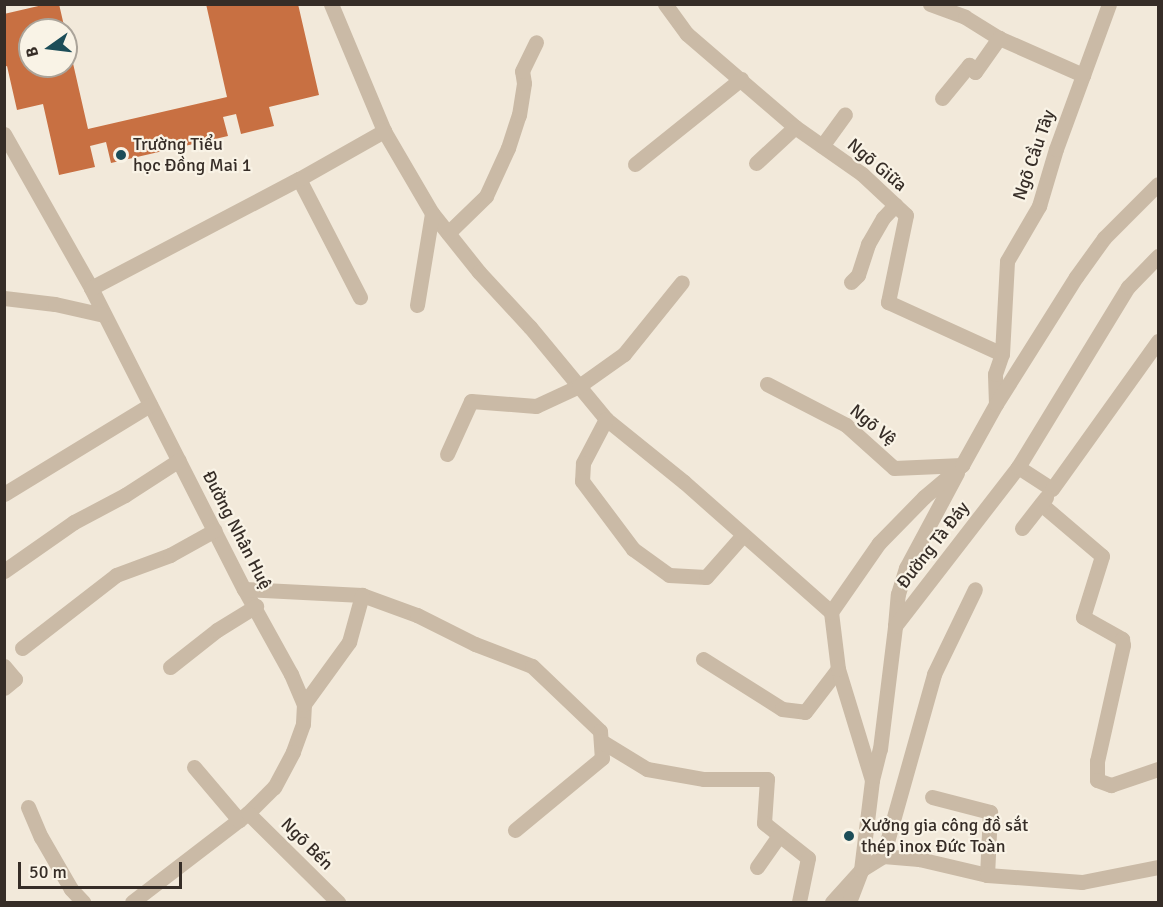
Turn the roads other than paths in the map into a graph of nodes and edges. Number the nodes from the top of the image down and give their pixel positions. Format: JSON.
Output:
{"nodes":[{"id":1,"x":331,"y":4,"type":"edge"},
{"id":2,"x":665,"y":4,"type":"edge"},
{"id":3,"x":930,"y":4,"type":"edge"},
{"id":4,"x":1109,"y":4,"type":"edge"},
{"id":5,"x":999,"y":38,"type":"junction"},
{"id":6,"x":536,"y":42,"type":"dead end"},
{"id":7,"x":1083,"y":75,"type":"junction"},
{"id":8,"x":741,"y":80,"type":"junction"},
{"id":9,"x":942,"y":98,"type":"dead end"},
{"id":10,"x":845,"y":114,"type":"dead end"},
{"id":11,"x":795,"y":127,"type":"junction"},
{"id":12,"x":384,"y":131,"type":"junction"},
{"id":13,"x":4,"y":134,"type":"edge"},
{"id":14,"x":822,"y":146,"type":"junction"},
{"id":15,"x":756,"y":163,"type":"dead end"},
{"id":16,"x":635,"y":164,"type":"dead end"},
{"id":17,"x":299,"y":179,"type":"junction"},
{"id":18,"x":1158,"y":184,"type":"edge"},
{"id":19,"x":895,"y":205,"type":"junction"},
{"id":20,"x":432,"y":213,"type":"junction"},
{"id":21,"x":447,"y":233,"type":"junction"},
{"id":22,"x":1158,"y":255,"type":"edge"},
{"id":23,"x":682,"y":282,"type":"dead end"},
{"id":24,"x":851,"y":282,"type":"dead end"},
{"id":25,"x":92,"y":288,"type":"junction"},
{"id":26,"x":360,"y":297,"type":"dead end"},
{"id":27,"x":4,"y":298,"type":"edge"},
{"id":28,"x":417,"y":305,"type":"dead end"},
{"id":29,"x":104,"y":315,"type":"junction"},
{"id":30,"x":1155,"y":350,"type":"edge"},
{"id":31,"x":1002,"y":354,"type":"junction"},
{"id":32,"x":767,"y":384,"type":"dead end"},
{"id":33,"x":579,"y":386,"type":"junction"},
{"id":34,"x":996,"y":404,"type":"junction"},
{"id":35,"x":150,"y":405,"type":"junction"},
{"id":36,"x":606,"y":419,"type":"junction"},
{"id":37,"x":447,"y":454,"type":"dead end"},
{"id":38,"x":179,"y":459,"type":"junction"},
{"id":39,"x":962,"y":465,"type":"junction"},
{"id":40,"x":1018,"y":467,"type":"junction"},
{"id":41,"x":1052,"y":489,"type":"junction"},
{"id":42,"x":4,"y":494,"type":"edge"},
{"id":43,"x":1041,"y":504,"type":"junction"},
{"id":44,"x":1022,"y":528,"type":"dead end"},
{"id":45,"x":215,"y":530,"type":"junction"},
{"id":46,"x":742,"y":536,"type":"junction"},
{"id":47,"x":4,"y":571,"type":"edge"},
{"id":48,"x":244,"y":589,"type":"junction"},
{"id":49,"x":975,"y":589,"type":"dead end"},
{"id":50,"x":362,"y":595,"type":"junction"},
{"id":51,"x":256,"y":606,"type":"junction"},
{"id":52,"x":831,"y":612,"type":"junction"},
{"id":53,"x":895,"y":626,"type":"junction"},
{"id":54,"x":22,"y":648,"type":"dead end"},
{"id":55,"x":702,"y":659,"type":"dead end"},
{"id":56,"x":4,"y":666,"type":"edge"},
{"id":57,"x":170,"y":667,"type":"dead end"},
{"id":58,"x":838,"y":669,"type":"junction"},
{"id":59,"x":4,"y":688,"type":"edge"},
{"id":60,"x":304,"y":704,"type":"junction"},
{"id":61,"x":600,"y":741,"type":"junction"},
{"id":62,"x":194,"y":768,"type":"dead end"},
{"id":63,"x":1158,"y":769,"type":"edge"},
{"id":64,"x":872,"y":780,"type":"junction"},
{"id":65,"x":933,"y":797,"type":"dead end"},
{"id":66,"x":28,"y":807,"type":"dead end"},
{"id":67,"x":244,"y":817,"type":"junction"},
{"id":68,"x":515,"y":830,"type":"dead end"},
{"id":69,"x":779,"y":836,"type":"junction"},
{"id":70,"x":883,"y":856,"type":"junction"},
{"id":71,"x":757,"y":867,"type":"dead end"},
{"id":72,"x":1158,"y":867,"type":"edge"},
{"id":73,"x":861,"y":870,"type":"junction"},
{"id":74,"x":987,"y":875,"type":"junction"},
{"id":75,"x":83,"y":903,"type":"edge"},
{"id":76,"x":132,"y":903,"type":"edge"},
{"id":77,"x":338,"y":903,"type":"edge"},
{"id":78,"x":800,"y":903,"type":"edge"},
{"id":79,"x":832,"y":903,"type":"edge"},
{"id":80,"x":849,"y":903,"type":"edge"}],
"edges":[{"from":1,"to":12,"type":"street"},
{"from":2,"to":8,"type":"street","name":"Ngõ Giữa"},
{"from":3,"to":5,"type":"street"},
{"from":4,"to":7,"type":"street","name":"Ngõ Cầu Tây"},
{"from":5,"to":7,"type":"street"},
{"from":5,"to":9,"type":"street"},
{"from":6,"to":21,"type":"street"},
{"from":7,"to":31,"type":"street","name":"Ngõ Cầu Tây"},
{"from":8,"to":11,"type":"street","name":"Ngõ Giữa"},
{"from":8,"to":16,"type":"street"},
{"from":10,"to":14,"type":"street"},
{"from":11,"to":14,"type":"street","name":"Ngõ Giữa"},
{"from":11,"to":15,"type":"street"},
{"from":12,"to":17,"type":"street"},
{"from":12,"to":20,"type":"street"},
{"from":13,"to":25,"type":"street","name":"Đường Nhân Huệ"},
{"from":14,"to":19,"type":"street","name":"Ngõ Giữa"},
{"from":17,"to":25,"type":"street"},
{"from":17,"to":26,"type":"street"},
{"from":18,"to":34,"type":"street"},
{"from":19,"to":24,"type":"street"},
{"from":19,"to":31,"type":"street","name":"Ngõ Giữa"},
{"from":20,"to":21,"type":"street"},
{"from":20,"to":28,"type":"street"},
{"from":21,"to":33,"type":"street"},
{"from":22,"to":40,"type":"street","name":"Đường Tà Đáy"},
{"from":23,"to":33,"type":"street"},
{"from":25,"to":29,"type":"street","name":"Đường Nhân Huệ"},
{"from":27,"to":29,"type":"street"},
{"from":29,"to":35,"type":"street","name":"Đường Nhân Huệ"},
{"from":30,"to":41,"type":"street"},
{"from":31,"to":34,"type":"street","name":"Ngõ Cầu Tây"},
{"from":32,"to":39,"type":"street","name":"Ngõ Vệ"},
{"from":33,"to":36,"type":"street"},
{"from":33,"to":37,"type":"street"},
{"from":34,"to":39,"type":"street"},
{"from":35,"to":38,"type":"street","name":"Đường Nhân Huệ"},
{"from":35,"to":42,"type":"street"},
{"from":36,"to":46,"type":"street"},
{"from":36,"to":46,"type":"street"},
{"from":38,"to":45,"type":"street","name":"Đường Nhân Huệ"},
{"from":38,"to":47,"type":"street"},
{"from":39,"to":52,"type":"street"},
{"from":39,"to":53,"type":"street"},
{"from":40,"to":41,"type":"street"},
{"from":40,"to":53,"type":"street","name":"Đường Tà Đáy"},
{"from":41,"to":43,"type":"street"},
{"from":43,"to":44,"type":"street"},
{"from":43,"to":63,"type":"street"},
{"from":45,"to":48,"type":"street","name":"Đường Nhân Huệ"},
{"from":45,"to":54,"type":"street"},
{"from":46,"to":52,"type":"street"},
{"from":48,"to":50,"type":"street"},
{"from":48,"to":51,"type":"street","name":"Đường Nhân Huệ"},
{"from":49,"to":70,"type":"street"},
{"from":50,"to":60,"type":"street"},
{"from":50,"to":61,"type":"street"},
{"from":51,"to":57,"type":"street"},
{"from":51,"to":60,"type":"street","name":"Đường Nhân Huệ"},
{"from":52,"to":58,"type":"street"},
{"from":53,"to":64,"type":"street"},
{"from":55,"to":58,"type":"street"},
{"from":56,"to":59,"type":"street"},
{"from":58,"to":64,"type":"street"},
{"from":60,"to":67,"type":"street"},
{"from":61,"to":68,"type":"street"},
{"from":61,"to":69,"type":"street"},
{"from":62,"to":67,"type":"street","name":"Ngõ Bến"},
{"from":64,"to":73,"type":"street"},
{"from":65,"to":74,"type":"street"},
{"from":66,"to":75,"type":"street"},
{"from":67,"to":76,"type":"street"},
{"from":67,"to":77,"type":"street","name":"Ngõ Bến"},
{"from":69,"to":71,"type":"street"},
{"from":69,"to":78,"type":"street"},
{"from":70,"to":73,"type":"street"},
{"from":70,"to":74,"type":"street"},
{"from":72,"to":74,"type":"street"},
{"from":73,"to":79,"type":"street"},
{"from":73,"to":80,"type":"street"}]}
